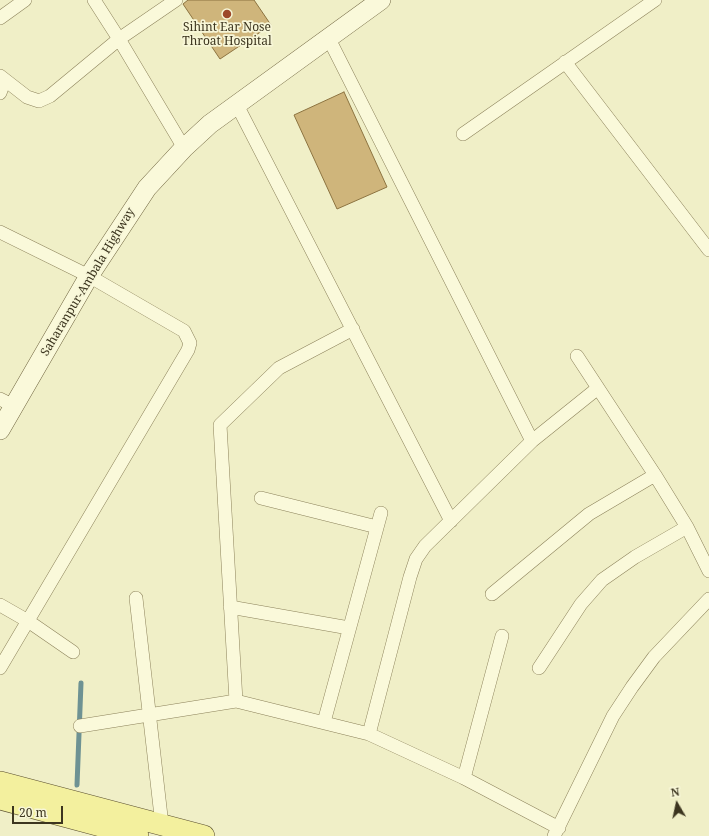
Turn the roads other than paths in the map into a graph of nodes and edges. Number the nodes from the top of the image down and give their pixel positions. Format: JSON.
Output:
{"nodes":[{"id":1,"x":25,"y":0,"type":"edge"},
{"id":2,"x":94,"y":0,"type":"edge"},
{"id":3,"x":176,"y":0,"type":"edge"},
{"id":4,"x":381,"y":0,"type":"edge"},
{"id":5,"x":655,"y":0,"type":"edge"},
{"id":6,"x":0,"y":18,"type":"edge"},
{"id":7,"x":119,"y":39,"type":"junction"},
{"id":8,"x":329,"y":39,"type":"junction"},
{"id":9,"x":565,"y":62,"type":"junction"},
{"id":10,"x":2,"y":78,"type":"edge"},
{"id":11,"x":0,"y":93,"type":"edge"},
{"id":12,"x":237,"y":105,"type":"junction"},
{"id":13,"x":463,"y":134,"type":"dead end"},
{"id":14,"x":184,"y":148,"type":"junction"},
{"id":15,"x":0,"y":232,"type":"edge"},
{"id":16,"x":709,"y":250,"type":"edge"},
{"id":17,"x":89,"y":276,"type":"junction"},
{"id":18,"x":353,"y":329,"type":"junction"},
{"id":19,"x":577,"y":356,"type":"dead end"},
{"id":20,"x":598,"y":388,"type":"junction"},
{"id":21,"x":7,"y":402,"type":"edge"},
{"id":22,"x":0,"y":430,"type":"edge"},
{"id":23,"x":532,"y":441,"type":"junction"},
{"id":24,"x":654,"y":475,"type":"junction"},
{"id":25,"x":262,"y":498,"type":"dead end"},
{"id":26,"x":381,"y":513,"type":"dead end"},
{"id":27,"x":451,"y":521,"type":"junction"},
{"id":28,"x":377,"y":527,"type":"junction"},
{"id":29,"x":686,"y":527,"type":"junction"},
{"id":30,"x":709,"y":571,"type":"edge"},
{"id":31,"x":492,"y":594,"type":"dead end"},
{"id":32,"x":136,"y":598,"type":"dead end"},
{"id":33,"x":709,"y":599,"type":"edge"},
{"id":34,"x":0,"y":605,"type":"edge"},
{"id":35,"x":230,"y":607,"type":"junction"},
{"id":36,"x":28,"y":621,"type":"junction"},
{"id":37,"x":349,"y":628,"type":"junction"},
{"id":38,"x":502,"y":636,"type":"dead end"},
{"id":39,"x":73,"y":652,"type":"dead end"},
{"id":40,"x":0,"y":668,"type":"edge"},
{"id":41,"x":539,"y":668,"type":"dead end"},
{"id":42,"x":236,"y":701,"type":"junction"},
{"id":43,"x":149,"y":714,"type":"junction"},
{"id":44,"x":324,"y":722,"type":"junction"},
{"id":45,"x":80,"y":726,"type":"dead end"},
{"id":46,"x":369,"y":734,"type":"junction"},
{"id":47,"x":464,"y":778,"type":"junction"},
{"id":48,"x":0,"y":782,"type":"edge"},
{"id":49,"x":0,"y":799,"type":"edge"},
{"id":50,"x":162,"y":825,"type":"junction"},
{"id":51,"x":557,"y":832,"type":"edge"},
{"id":52,"x":138,"y":836,"type":"edge"},
{"id":53,"x":204,"y":836,"type":"edge"}],
"edges":[{"from":1,"to":6,"type":"street"},
{"from":2,"to":7,"type":"street"},
{"from":3,"to":7,"type":"street"},
{"from":4,"to":8,"type":"main road","name":"Saharanpur-Ambala Highway"},
{"from":5,"to":9,"type":"street"},
{"from":7,"to":10,"type":"street"},
{"from":7,"to":14,"type":"street"},
{"from":8,"to":12,"type":"main road","name":"Saharanpur-Ambala Highway"},
{"from":8,"to":23,"type":"street"},
{"from":9,"to":13,"type":"street"},
{"from":9,"to":16,"type":"street"},
{"from":10,"to":11,"type":"street"},
{"from":12,"to":14,"type":"main road","name":"Saharanpur-Ambala Highway"},
{"from":12,"to":18,"type":"street"},
{"from":14,"to":17,"type":"main road","name":"Saharanpur-Ambala Highway"},
{"from":15,"to":17,"type":"street"},
{"from":17,"to":21,"type":"main road","name":"Saharanpur-Ambala Highway"},
{"from":17,"to":36,"type":"street"},
{"from":18,"to":27,"type":"street"},
{"from":18,"to":35,"type":"street"},
{"from":19,"to":20,"type":"street"},
{"from":20,"to":23,"type":"street"},
{"from":20,"to":24,"type":"street"},
{"from":21,"to":22,"type":"main road","name":"Saharanpur-Ambala Highway"},
{"from":23,"to":27,"type":"street"},
{"from":24,"to":29,"type":"street"},
{"from":24,"to":31,"type":"street"},
{"from":25,"to":28,"type":"street"},
{"from":26,"to":28,"type":"street"},
{"from":27,"to":46,"type":"street"},
{"from":28,"to":37,"type":"street"},
{"from":29,"to":30,"type":"street"},
{"from":29,"to":41,"type":"street"},
{"from":32,"to":43,"type":"street"},
{"from":33,"to":51,"type":"street"},
{"from":34,"to":36,"type":"street"},
{"from":35,"to":37,"type":"street"},
{"from":35,"to":42,"type":"street"},
{"from":36,"to":39,"type":"street"},
{"from":36,"to":40,"type":"street"},
{"from":37,"to":44,"type":"street"},
{"from":38,"to":47,"type":"street"},
{"from":42,"to":43,"type":"street"},
{"from":42,"to":44,"type":"street"},
{"from":43,"to":45,"type":"street"},
{"from":43,"to":50,"type":"street"},
{"from":44,"to":46,"type":"street"},
{"from":46,"to":47,"type":"street"},
{"from":47,"to":51,"type":"street"},
{"from":48,"to":50,"type":"main road"},
{"from":49,"to":52,"type":"main road"},
{"from":50,"to":53,"type":"main road"}]}
